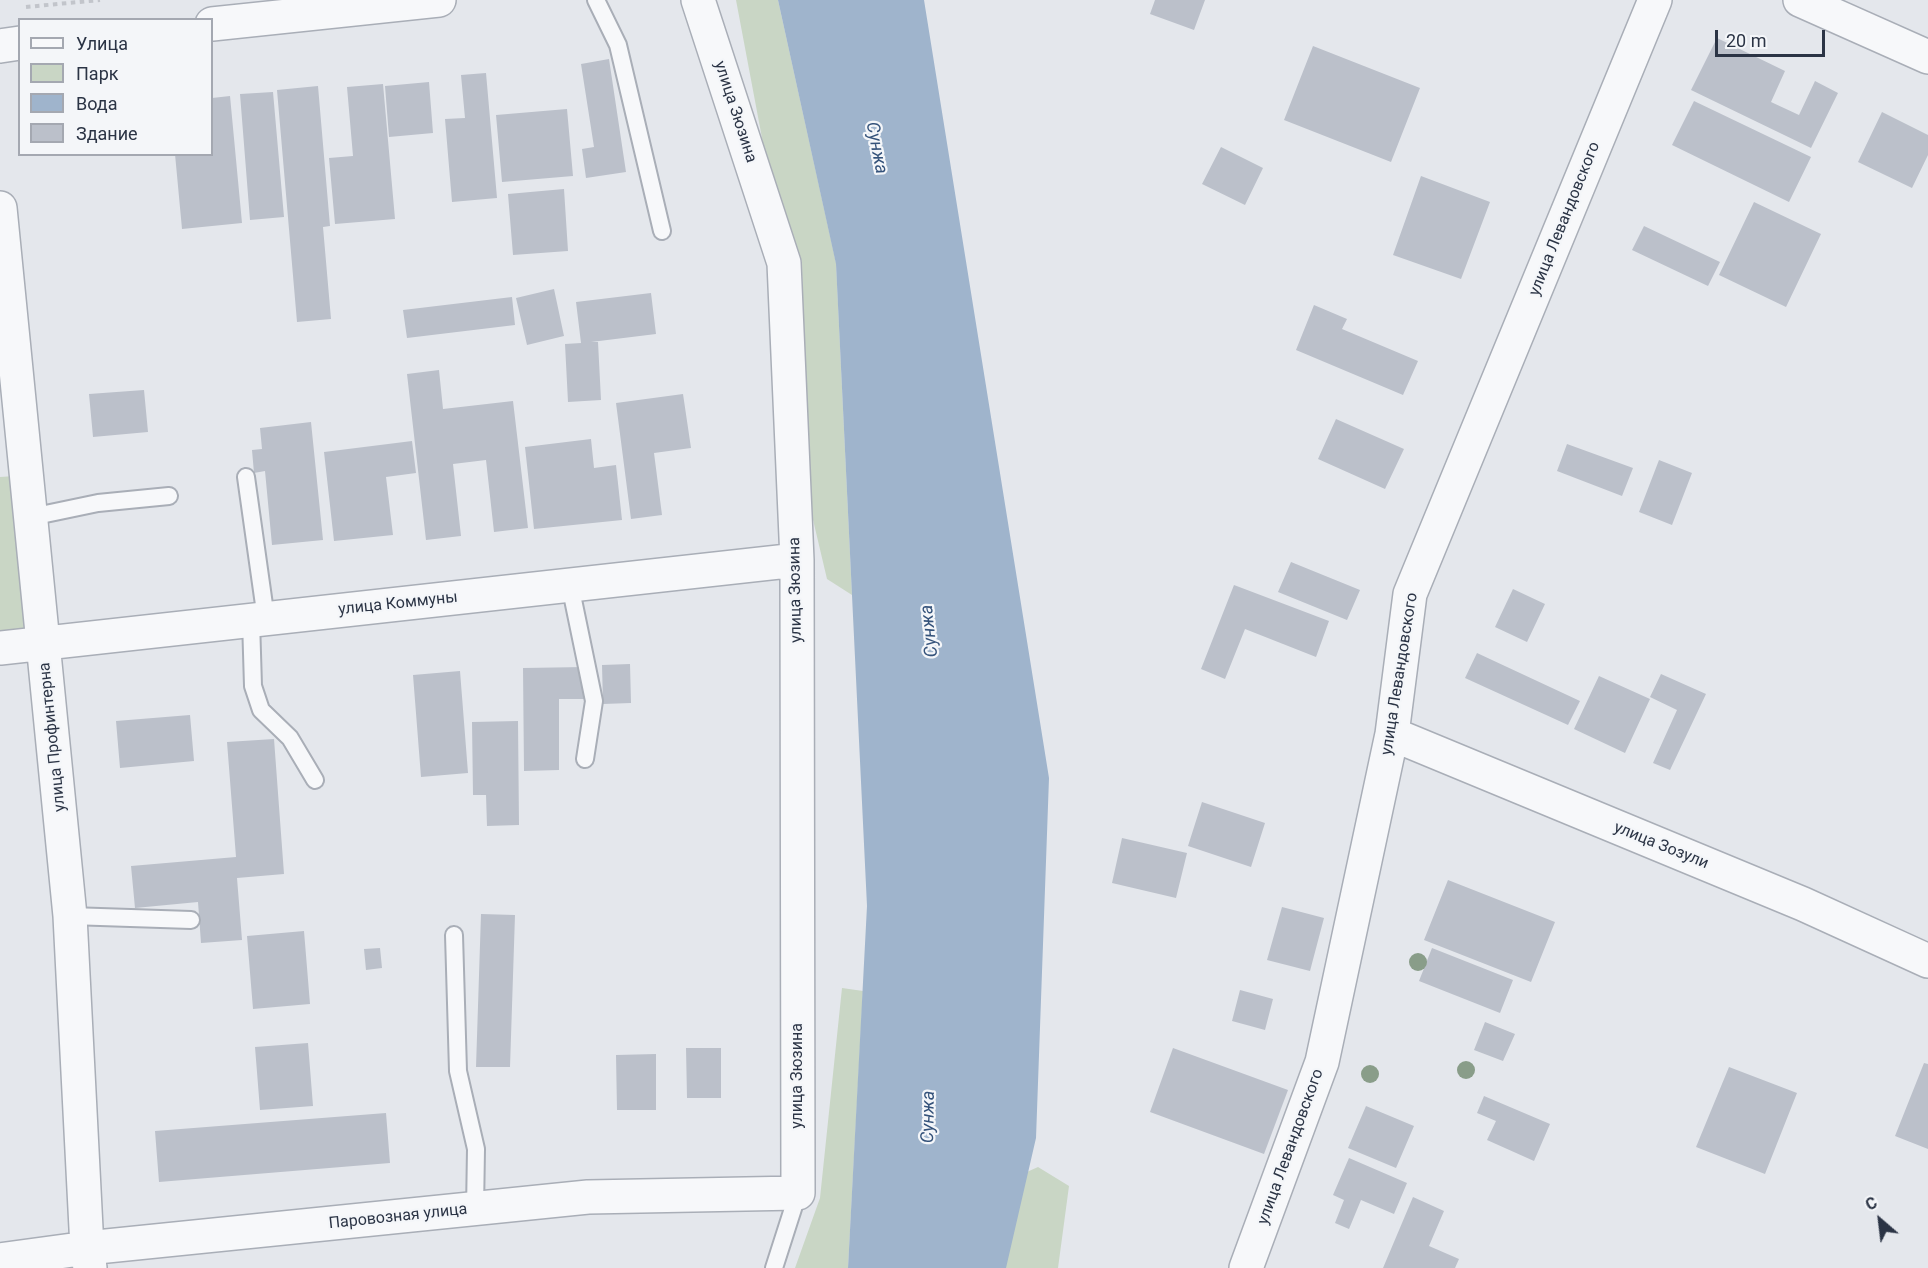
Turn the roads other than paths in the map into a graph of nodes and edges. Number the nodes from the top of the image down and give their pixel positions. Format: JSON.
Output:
{"nodes":[{"id":1,"x":439,"y":0,"type":"edge"},
{"id":2,"x":596,"y":0,"type":"edge"},
{"id":3,"x":698,"y":0,"type":"edge"},
{"id":4,"x":1655,"y":0,"type":"edge"},
{"id":5,"x":1800,"y":0,"type":"edge"},
{"id":6,"x":213,"y":24,"type":"edge"},
{"id":7,"x":18,"y":44,"type":"edge"},
{"id":8,"x":0,"y":45,"type":"edge"},
{"id":9,"x":1928,"y":57,"type":"edge"},
{"id":10,"x":0,"y":208,"type":"edge"},
{"id":11,"x":662,"y":231,"type":"dead end"},
{"id":12,"x":246,"y":477,"type":"dead end"},
{"id":13,"x":169,"y":496,"type":"dead end"},
{"id":14,"x":31,"y":517,"type":"junction"},
{"id":15,"x":797,"y":560,"type":"junction"},
{"id":16,"x":570,"y":585,"type":"junction"},
{"id":17,"x":258,"y":620,"type":"junction"},
{"id":18,"x":43,"y":644,"type":"junction"},
{"id":19,"x":0,"y":648,"type":"edge"},
{"id":20,"x":1392,"y":734,"type":"junction"},
{"id":21,"x":585,"y":759,"type":"dead end"},
{"id":22,"x":315,"y":780,"type":"dead end"},
{"id":23,"x":70,"y":916,"type":"junction"},
{"id":24,"x":191,"y":920,"type":"dead end"},
{"id":25,"x":454,"y":935,"type":"dead end"},
{"id":26,"x":1928,"y":961,"type":"edge"},
{"id":27,"x":798,"y":1193,"type":"junction"},
{"id":28,"x":475,"y":1210,"type":"junction"},
{"id":29,"x":88,"y":1258,"type":"edge"},
{"id":30,"x":0,"y":1260,"type":"edge"},
{"id":31,"x":774,"y":1268,"type":"edge"},
{"id":32,"x":1246,"y":1268,"type":"edge"}],
"edges":[{"from":1,"to":6,"type":"street"},
{"from":2,"to":11,"type":"lane"},
{"from":3,"to":15,"type":"street","name":"улица Зюзина"},
{"from":4,"to":20,"type":"street","name":"улица Левандовского"},
{"from":5,"to":9,"type":"street"},
{"from":7,"to":8,"type":"street"},
{"from":10,"to":14,"type":"street","name":"улица Профинтерна"},
{"from":12,"to":17,"type":"lane"},
{"from":13,"to":14,"type":"lane"},
{"from":14,"to":18,"type":"street","name":"улица Профинтерна"},
{"from":15,"to":16,"type":"street","name":"улица Коммуны"},
{"from":15,"to":27,"type":"street","name":"улица Зюзина"},
{"from":16,"to":17,"type":"street","name":"улица Коммуны"},
{"from":16,"to":21,"type":"lane"},
{"from":17,"to":18,"type":"street","name":"улица Коммуны"},
{"from":17,"to":22,"type":"lane"},
{"from":18,"to":19,"type":"street","name":"улица Коммуны"},
{"from":18,"to":23,"type":"street","name":"улица Профинтерна"},
{"from":20,"to":26,"type":"street","name":"улица Зозули"},
{"from":20,"to":32,"type":"street","name":"улица Левандовского"},
{"from":23,"to":24,"type":"lane"},
{"from":23,"to":29,"type":"street","name":"улица Профинтерна"},
{"from":25,"to":28,"type":"lane"},
{"from":27,"to":28,"type":"street","name":"Паровозная улица"},
{"from":27,"to":31,"type":"lane"},
{"from":28,"to":29,"type":"street","name":"Паровозная улица"},
{"from":29,"to":30,"type":"street","name":"Паровозная улица"}]}
